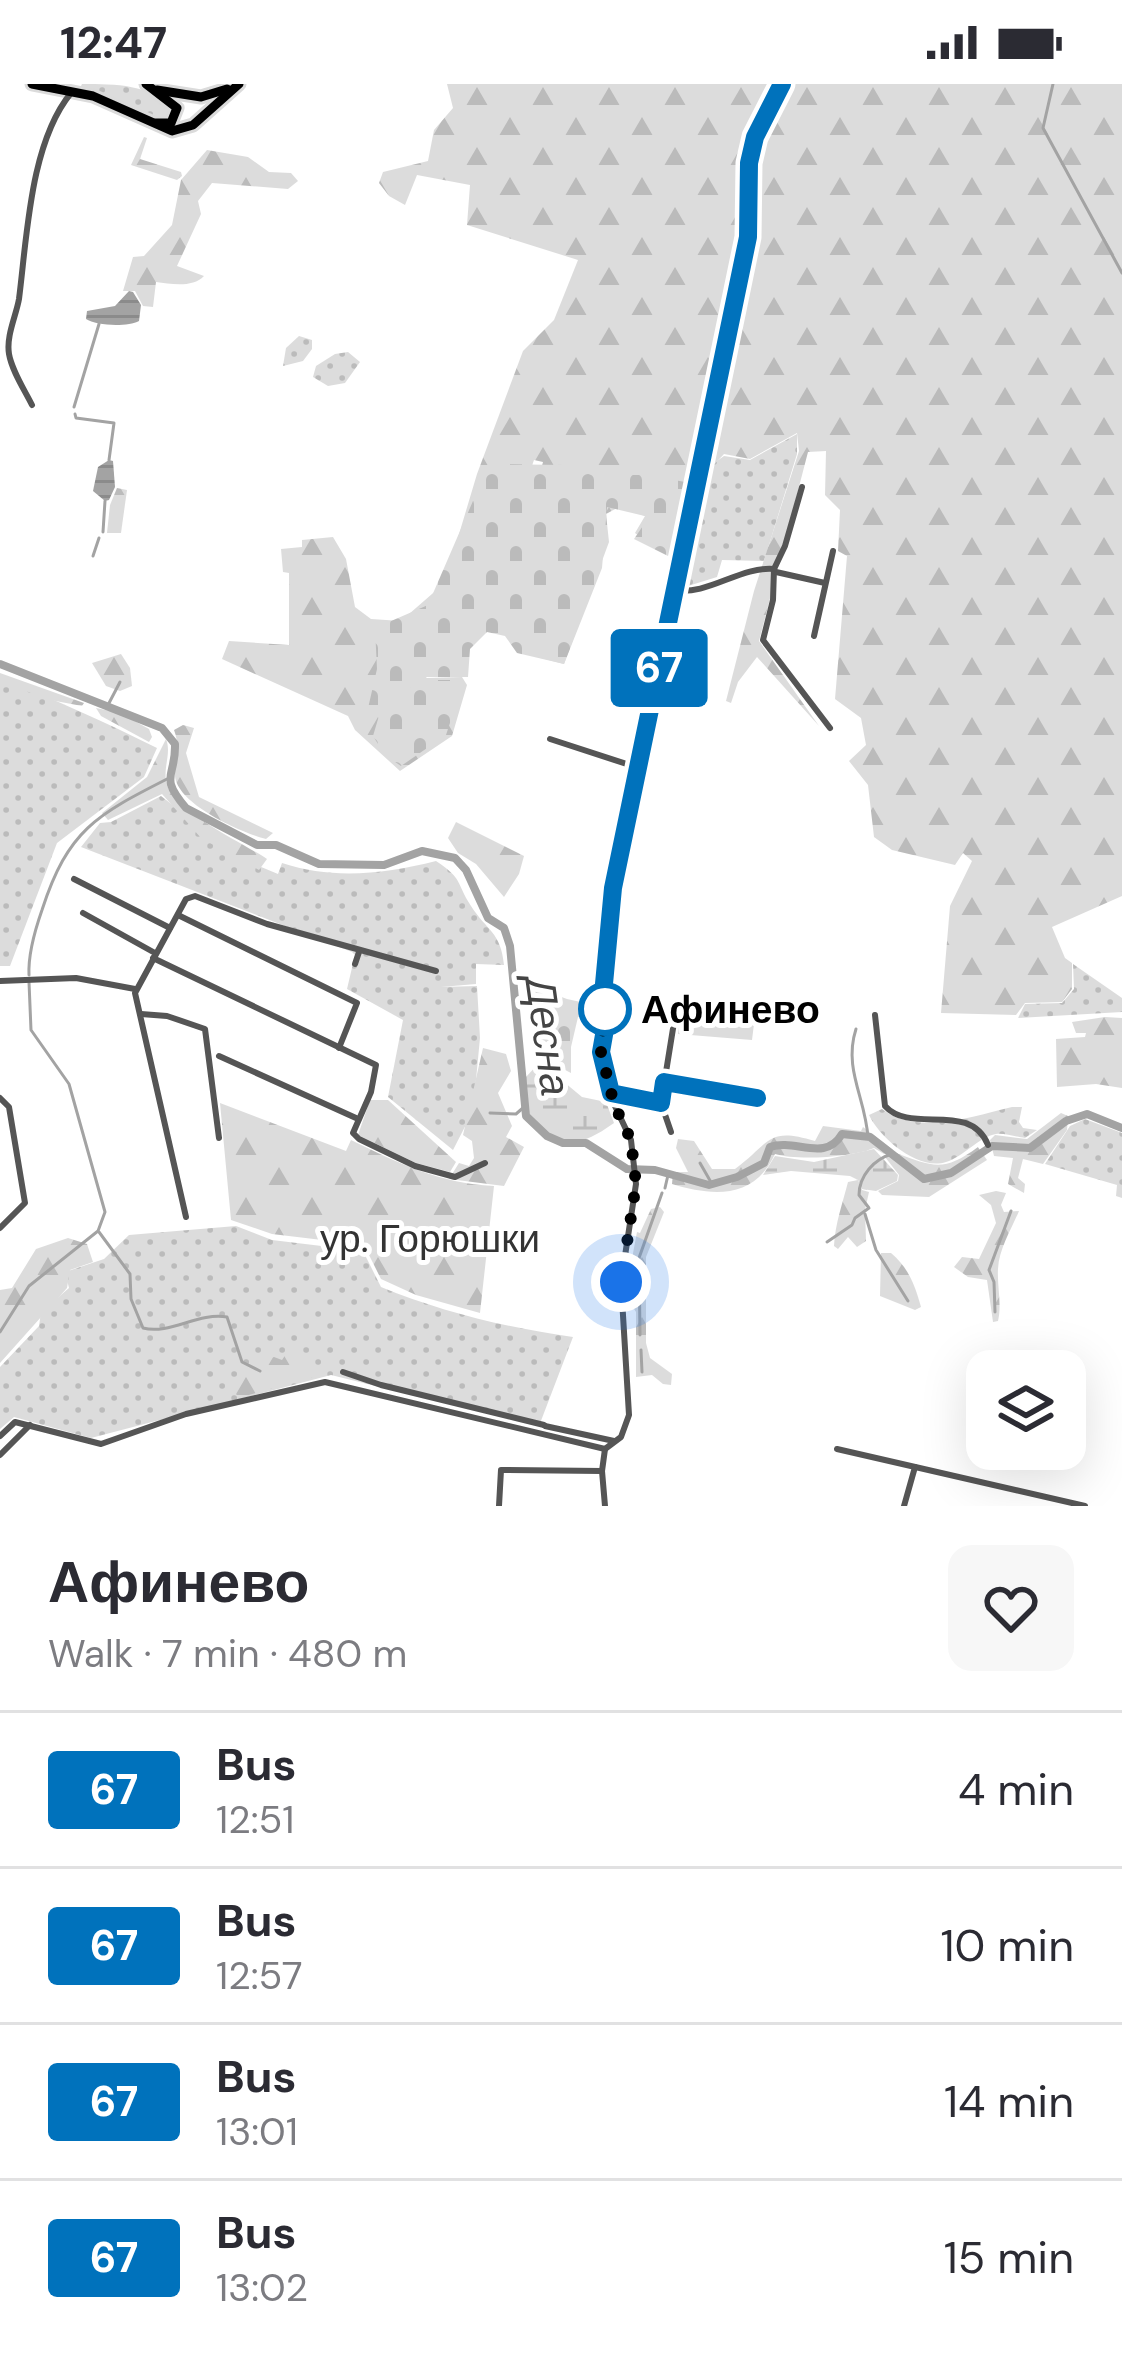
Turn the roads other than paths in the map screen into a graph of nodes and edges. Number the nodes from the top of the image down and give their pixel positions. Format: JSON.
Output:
{"nodes":[{"id":1,"x":32,"y":84,"type":"edge"},
{"id":2,"x":213,"y":84,"type":"edge"},
{"id":3,"x":240,"y":84,"type":"edge"},
{"id":4,"x":782,"y":84,"type":"edge"},
{"id":5,"x":76,"y":87,"type":"edge"},
{"id":6,"x":151,"y":87,"type":"edge"},
{"id":7,"x":190,"y":96,"type":"junction"},
{"id":8,"x":148,"y":120,"type":"junction"},
{"id":9,"x":32,"y":405,"type":"dead end"},
{"id":10,"x":802,"y":487,"type":"dead end"},
{"id":11,"x":833,"y":551,"type":"dead end"},
{"id":12,"x":775,"y":570,"type":"junction"},
{"id":13,"x":826,"y":583,"type":"junction"},
{"id":14,"x":674,"y":590,"type":"junction"},
{"id":15,"x":814,"y":636,"type":"dead end"},
{"id":16,"x":830,"y":728,"type":"dead end"},
{"id":17,"x":550,"y":739,"type":"dead end"},
{"id":18,"x":638,"y":767,"type":"junction"},
{"id":19,"x":74,"y":879,"type":"dead end"},
{"id":20,"x":83,"y":914,"type":"dead end"},
{"id":21,"x":178,"y":914,"type":"junction"},
{"id":22,"x":170,"y":928,"type":"junction"},
{"id":23,"x":358,"y":952,"type":"junction"},
{"id":24,"x":154,"y":956,"type":"junction"},
{"id":25,"x":355,"y":964,"type":"dead end"},
{"id":26,"x":436,"y":971,"type":"dead end"},
{"id":27,"x":0,"y":981,"type":"edge"},
{"id":28,"x":135,"y":989,"type":"junction"},
{"id":29,"x":676,"y":1010,"type":"dead end"},
{"id":30,"x":140,"y":1013,"type":"junction"},
{"id":31,"x":875,"y":1016,"type":"dead end"},
{"id":32,"x":339,"y":1048,"type":"junction"},
{"id":33,"x":219,"y":1056,"type":"dead end"},
{"id":34,"x":664,"y":1082,"type":"junction"},
{"id":35,"x":611,"y":1093,"type":"junction"},
{"id":36,"x":0,"y":1098,"type":"edge"},
{"id":37,"x":757,"y":1098,"type":"dead end"},
{"id":38,"x":661,"y":1103,"type":"junction"},
{"id":39,"x":356,"y":1118,"type":"junction"},
{"id":40,"x":671,"y":1132,"type":"dead end"},
{"id":41,"x":219,"y":1138,"type":"dead end"},
{"id":42,"x":988,"y":1145,"type":"dead end"},
{"id":43,"x":485,"y":1163,"type":"dead end"},
{"id":44,"x":186,"y":1217,"type":"dead end"},
{"id":45,"x":0,"y":1228,"type":"edge"},
{"id":46,"x":343,"y":1372,"type":"dead end"},
{"id":47,"x":30,"y":1425,"type":"junction"},
{"id":48,"x":0,"y":1436,"type":"edge"},
{"id":49,"x":617,"y":1441,"type":"junction"},
{"id":50,"x":605,"y":1449,"type":"junction"},
{"id":51,"x":837,"y":1449,"type":"dead end"},
{"id":52,"x":0,"y":1455,"type":"edge"},
{"id":53,"x":915,"y":1467,"type":"junction"},
{"id":54,"x":602,"y":1472,"type":"junction"},
{"id":55,"x":499,"y":1506,"type":"edge"},
{"id":56,"x":604,"y":1506,"type":"edge"},
{"id":57,"x":904,"y":1506,"type":"edge"},
{"id":58,"x":1085,"y":1506,"type":"edge"}],
"edges":[{"from":1,"to":5,"type":"main road"},
{"from":2,"to":7,"type":"main road"},
{"from":3,"to":7,"type":"main road"},
{"from":3,"to":8,"type":"main road"},
{"from":4,"to":14,"type":"street"},
{"from":5,"to":8,"type":"main road"},
{"from":5,"to":9,"type":"street"},
{"from":6,"to":7,"type":"main road"},
{"from":6,"to":8,"type":"main road"},
{"from":10,"to":12,"type":"street"},
{"from":11,"to":13,"type":"street"},
{"from":12,"to":13,"type":"street"},
{"from":12,"to":14,"type":"street"},
{"from":12,"to":16,"type":"street"},
{"from":13,"to":15,"type":"street"},
{"from":14,"to":18,"type":"street"},
{"from":17,"to":18,"type":"street"},
{"from":18,"to":35,"type":"street"},
{"from":19,"to":22,"type":"street"},
{"from":20,"to":24,"type":"street"},
{"from":21,"to":22,"type":"street"},
{"from":21,"to":23,"type":"street"},
{"from":21,"to":32,"type":"street"},
{"from":22,"to":24,"type":"street"},
{"from":23,"to":25,"type":"street"},
{"from":23,"to":26,"type":"street"},
{"from":24,"to":28,"type":"street"},
{"from":24,"to":32,"type":"street"},
{"from":27,"to":28,"type":"street"},
{"from":28,"to":30,"type":"street"},
{"from":29,"to":34,"type":"street"},
{"from":30,"to":41,"type":"street"},
{"from":30,"to":44,"type":"street"},
{"from":31,"to":42,"type":"street"},
{"from":32,"to":39,"type":"street"},
{"from":33,"to":39,"type":"street"},
{"from":34,"to":37,"type":"street"},
{"from":34,"to":38,"type":"street"},
{"from":35,"to":38,"type":"street"},
{"from":35,"to":49,"type":"street"},
{"from":36,"to":45,"type":"street"},
{"from":38,"to":40,"type":"street"},
{"from":39,"to":43,"type":"street"},
{"from":46,"to":49,"type":"street"},
{"from":47,"to":48,"type":"street"},
{"from":47,"to":50,"type":"street"},
{"from":47,"to":52,"type":"street"},
{"from":49,"to":50,"type":"street"},
{"from":50,"to":54,"type":"street"},
{"from":51,"to":53,"type":"street"},
{"from":53,"to":57,"type":"street"},
{"from":53,"to":58,"type":"street"},
{"from":54,"to":55,"type":"street"},
{"from":54,"to":56,"type":"street"}]}
